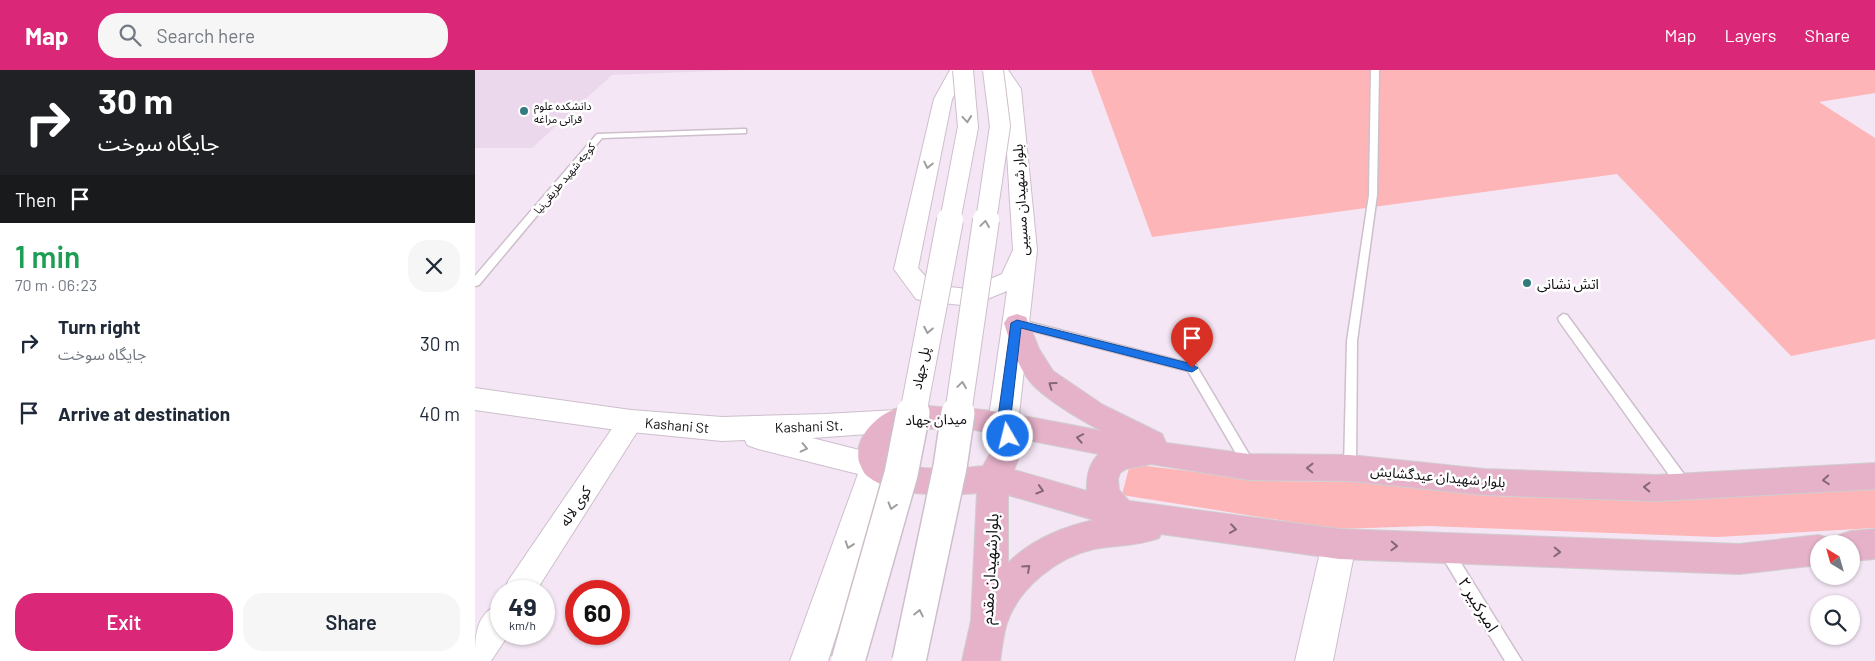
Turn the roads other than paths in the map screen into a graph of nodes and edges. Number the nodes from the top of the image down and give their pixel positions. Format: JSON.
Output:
{"nodes":[{"id":1,"x":961,"y":70,"type":"edge"},
{"id":2,"x":993,"y":70,"type":"edge"},
{"id":3,"x":999,"y":70,"type":"edge"},
{"id":4,"x":1375,"y":70,"type":"edge"},
{"id":5,"x":743,"y":131,"type":"dead end"},
{"id":6,"x":1025,"y":250,"type":"junction"},
{"id":7,"x":475,"y":283,"type":"edge"},
{"id":8,"x":1563,"y":318,"type":"dead end"},
{"id":9,"x":1017,"y":323,"type":"junction"},
{"id":10,"x":475,"y":399,"type":"edge"},
{"id":11,"x":631,"y":421,"type":"junction"},
{"id":12,"x":896,"y":421,"type":"junction"},
{"id":13,"x":1003,"y":424,"type":"junction"},
{"id":14,"x":723,"y":429,"type":"junction"},
{"id":15,"x":1156,"y":453,"type":"junction"},
{"id":16,"x":1236,"y":465,"type":"junction"},
{"id":17,"x":876,"y":466,"type":"junction"},
{"id":18,"x":1350,"y":468,"type":"junction"},
{"id":19,"x":1875,"y":476,"type":"edge"},
{"id":20,"x":993,"y":477,"type":"junction"},
{"id":21,"x":1685,"y":486,"type":"junction"},
{"id":22,"x":1120,"y":514,"type":"junction"},
{"id":23,"x":1199,"y":525,"type":"junction"},
{"id":24,"x":1339,"y":544,"type":"junction"},
{"id":25,"x":1875,"y":544,"type":"edge"},
{"id":26,"x":1860,"y":545,"type":"edge"},
{"id":27,"x":1444,"y":547,"type":"junction"},
{"id":28,"x":1810,"y":551,"type":"edge"},
{"id":29,"x":526,"y":580,"type":"edge"},
{"id":30,"x":989,"y":620,"type":"junction"},
{"id":31,"x":490,"y":634,"type":"edge"},
{"id":32,"x":475,"y":657,"type":"edge"},
{"id":33,"x":809,"y":661,"type":"edge"},
{"id":34,"x":848,"y":661,"type":"edge"},
{"id":35,"x":909,"y":661,"type":"edge"},
{"id":36,"x":981,"y":661,"type":"edge"},
{"id":37,"x":1314,"y":661,"type":"edge"},
{"id":38,"x":1514,"y":661,"type":"edge"}],
"edges":[{"from":1,"to":6,"type":"main road","one_way":true},
{"from":1,"to":34,"type":"main road","name":"پل جهاد","one_way":true,"bridge":true},
{"from":35,"to":2,"type":"main road","one_way":true,"bridge":true},
{"from":3,"to":6,"type":"main road","name":"بلوار شهیدان مسیبی"},
{"from":4,"to":18,"type":"lane"},
{"from":5,"to":7,"type":"lane","name":"کوچه شهید طریقی‌نیا"},
{"from":6,"to":9,"type":"main road","name":"بلوار شهیدان مسیبی"},
{"from":8,"to":21,"type":"lane"},
{"from":9,"to":13,"type":"main road","name":"بلوار شهیدان مسیبی"},
{"from":16,"to":9,"type":"main road","one_way":true},
{"from":9,"to":16,"type":"lane"},
{"from":10,"to":11,"type":"main road","name":"Kashani St"},
{"from":11,"to":14,"type":"main road","name":"Kashani St"},
{"from":11,"to":29,"type":"street","name":"کوی لاله"},
{"from":12,"to":13,"type":"main road","name":"میدان جهاد"},
{"from":12,"to":14,"type":"main road","name":"Kashani St."},
{"from":12,"to":17,"type":"main road","name":"میدان جهاد"},
{"from":15,"to":13,"type":"main road","name":"بلوار شهیدان عیدگشایش","one_way":true},
{"from":13,"to":20,"type":"main road"},
{"from":14,"to":17,"type":"main road","name":"Kashani St","one_way":true},
{"from":15,"to":16,"type":"main road","name":"بلوار شهیدان عیدگشایش"},
{"from":15,"to":22,"type":"main road"},
{"from":18,"to":16,"type":"main road","name":"بلوار شهیدان عیدگشایش","one_way":true},
{"from":17,"to":20,"type":"main road"},
{"from":17,"to":33,"type":"main road","one_way":true},
{"from":21,"to":18,"type":"main road","name":"بلوار شهیدان عیدگشایش","one_way":true},
{"from":19,"to":21,"type":"main road","name":"بلوار شهیدان عیدگشایش","one_way":true},
{"from":20,"to":22,"type":"main road","one_way":true},
{"from":20,"to":30,"type":"main road","name":"بلوارشهیدان مقدم"},
{"from":22,"to":23,"type":"main road"},
{"from":23,"to":24,"type":"main road","one_way":true},
{"from":30,"to":23,"type":"main road","one_way":true},
{"from":24,"to":27,"type":"main road","one_way":true},
{"from":24,"to":37,"type":"main road"},
{"from":25,"to":26,"type":"main road"},
{"from":27,"to":28,"type":"main road","one_way":true},
{"from":27,"to":38,"type":"lane","name":"امیرکبیر ۲"},
{"from":30,"to":36,"type":"main road","name":"بلوارشهیدان مقدم"},
{"from":31,"to":32,"type":"street"}]}
